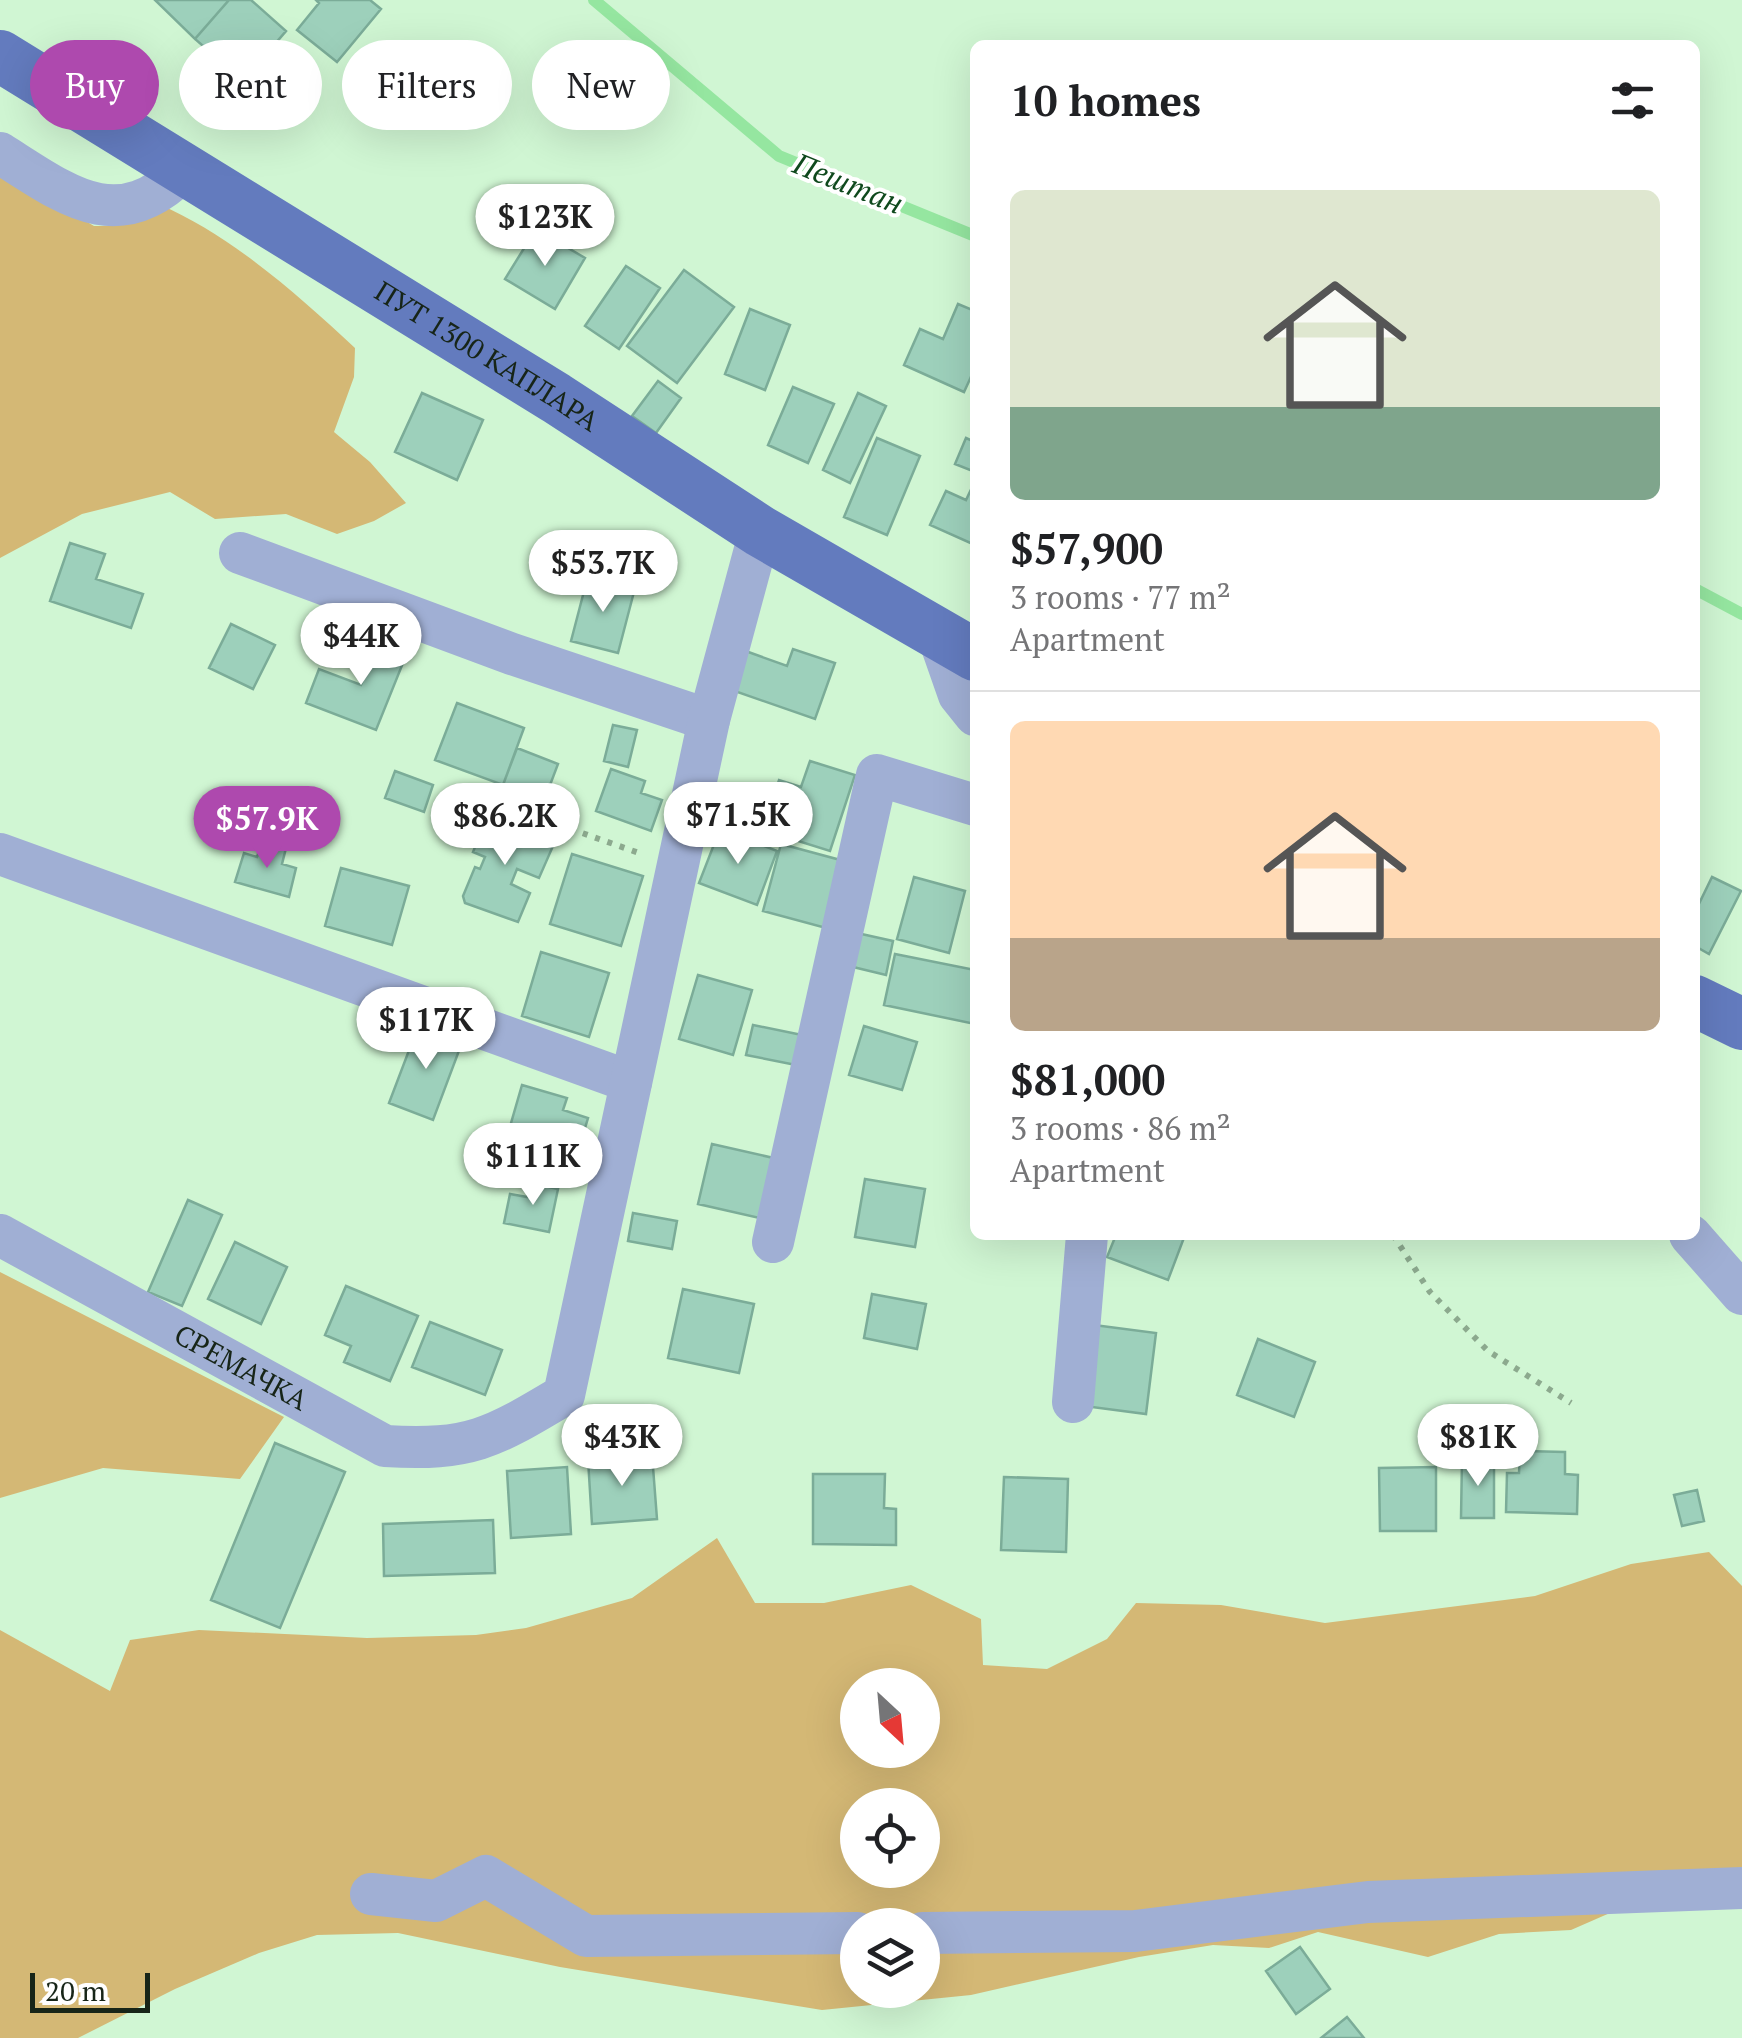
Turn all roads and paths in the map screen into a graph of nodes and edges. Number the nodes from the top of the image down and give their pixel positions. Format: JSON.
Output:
{"nodes":[{"id":1,"x":0,"y":56,"type":"edge"},
{"id":2,"x":0,"y":153,"type":"edge"},
{"id":3,"x":182,"y":172,"type":"junction"},
{"id":4,"x":760,"y":531,"type":"junction"},
{"id":5,"x":240,"y":553,"type":"dead end"},
{"id":6,"x":957,"y":645,"type":"edge"},
{"id":7,"x":970,"y":710,"type":"edge"},
{"id":8,"x":710,"y":720,"type":"junction"},
{"id":9,"x":970,"y":803,"type":"edge"},
{"id":10,"x":434,"y":817,"type":"dead end"},
{"id":11,"x":0,"y":854,"type":"edge"},
{"id":12,"x":678,"y":866,"type":"junction"},
{"id":13,"x":1700,"y":1004,"type":"edge"},
{"id":14,"x":1742,"y":1024,"type":"edge"},
{"id":15,"x":632,"y":1082,"type":"junction"},
{"id":16,"x":0,"y":1234,"type":"edge"},
{"id":17,"x":1088,"y":1240,"type":"edge"},
{"id":18,"x":1396,"y":1240,"type":"edge"},
{"id":19,"x":1694,"y":1240,"type":"edge"},
{"id":20,"x":773,"y":1242,"type":"dead end"},
{"id":21,"x":1742,"y":1294,"type":"edge"},
{"id":22,"x":1073,"y":1402,"type":"dead end"},
{"id":23,"x":1571,"y":1403,"type":"dead end"},
{"id":24,"x":1742,"y":1888,"type":"edge"},
{"id":25,"x":372,"y":1894,"type":"dead end"},
{"id":26,"x":940,"y":1932,"type":"edge"},
{"id":27,"x":840,"y":1933,"type":"edge"}],
"edges":[{"from":1,"to":3,"type":"main road","name":"ПУТ 1300 КАПЛАРА"},
{"from":2,"to":3,"type":"street"},
{"from":3,"to":4,"type":"main road","name":"ПУТ 1300 КАПЛАРА"},
{"from":4,"to":6,"type":"main road","name":"ПУТ 1300 КАПЛАРА"},
{"from":4,"to":8,"type":"street","name":"СРЕМАЧКА"},
{"from":5,"to":8,"type":"street"},
{"from":6,"to":7,"type":"street"},
{"from":8,"to":12,"type":"street","name":"СРЕМАЧКА"},
{"from":9,"to":20,"type":"street"},
{"from":10,"to":12,"type":"path"},
{"from":11,"to":15,"type":"street"},
{"from":12,"to":15,"type":"street","name":"СРЕМАЧКА"},
{"from":13,"to":14,"type":"main road"},
{"from":15,"to":16,"type":"street","name":"СРЕМАЧКА"},
{"from":17,"to":22,"type":"street"},
{"from":18,"to":23,"type":"path"},
{"from":19,"to":21,"type":"street"},
{"from":24,"to":26,"type":"street"},
{"from":25,"to":27,"type":"street"}]}
